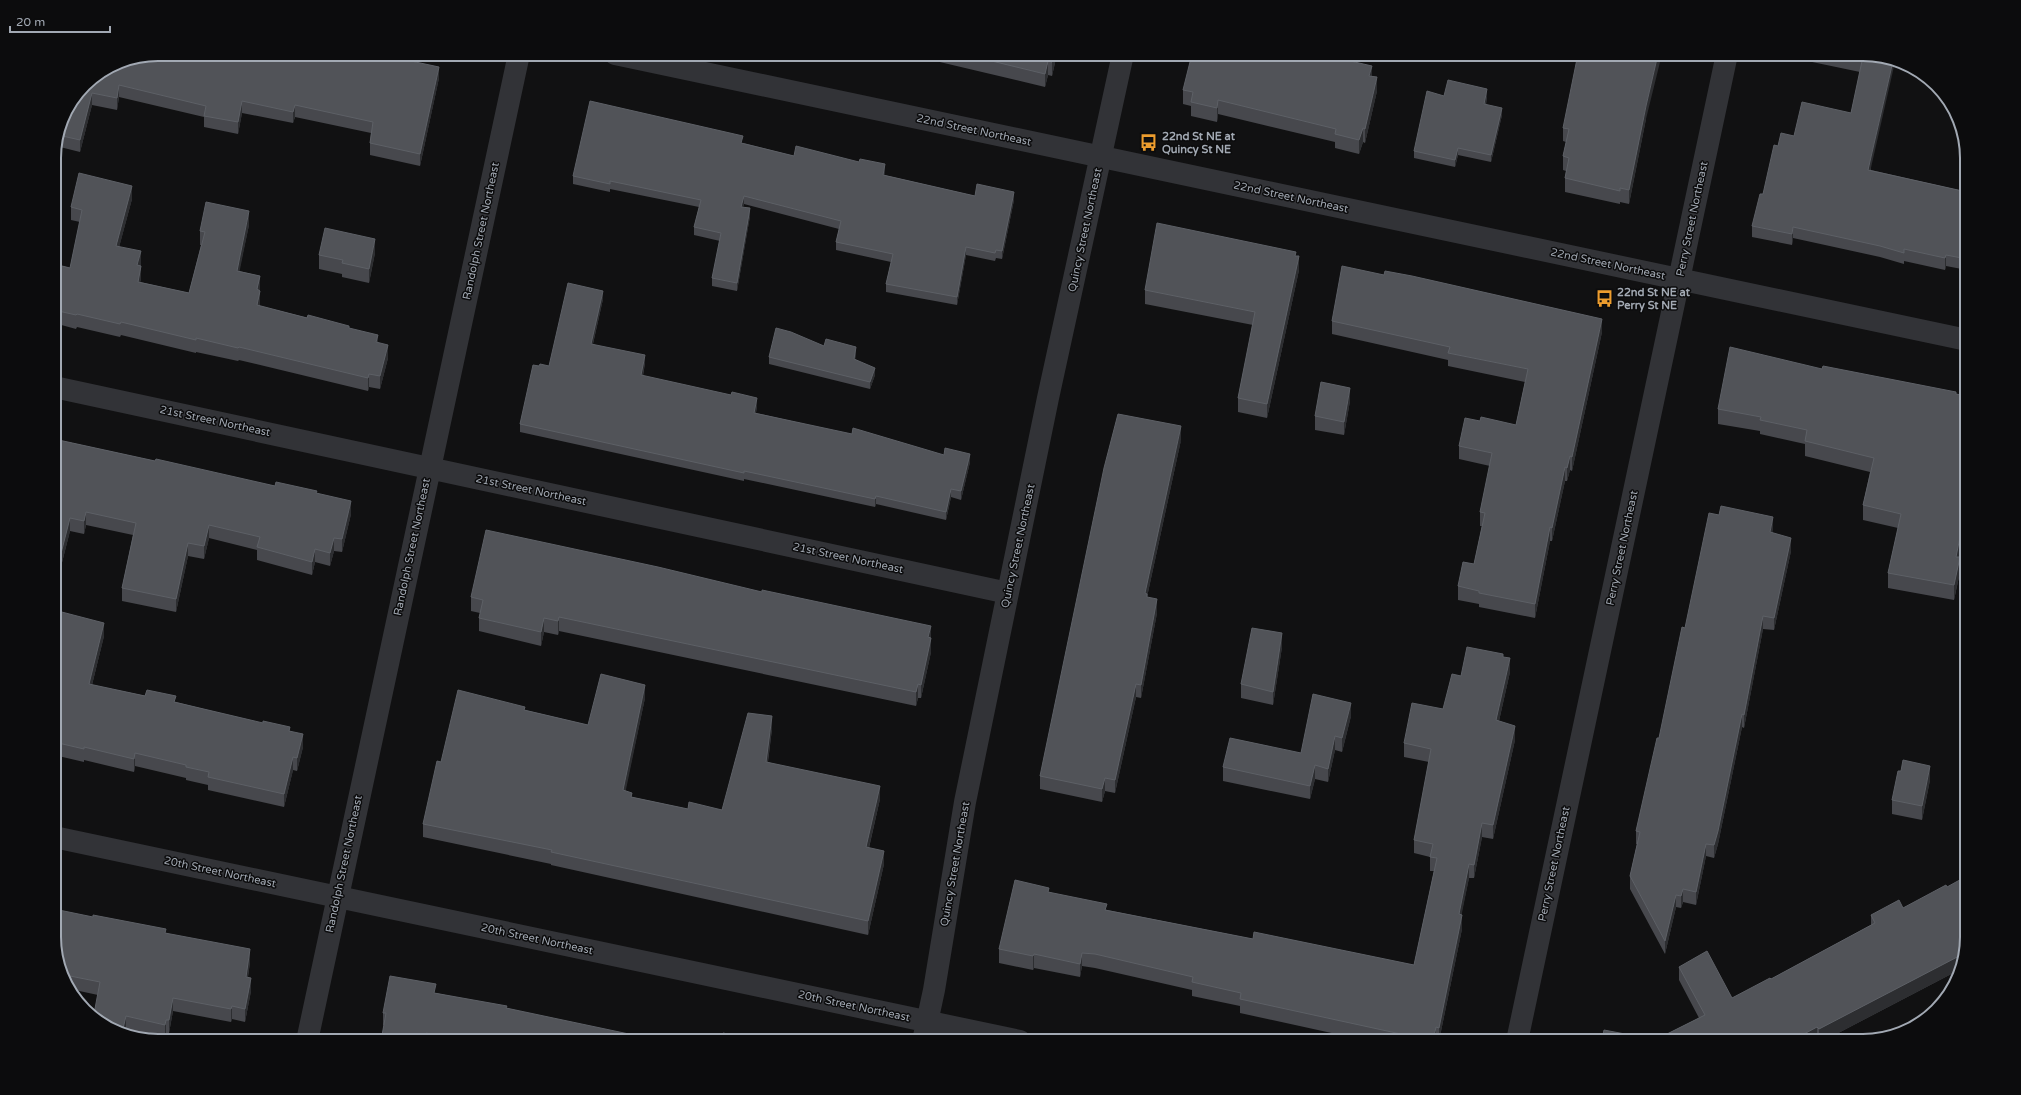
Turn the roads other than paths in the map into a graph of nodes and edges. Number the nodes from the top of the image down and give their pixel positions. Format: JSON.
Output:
{"nodes":[{"id":1,"x":517,"y":61,"type":"edge"},
{"id":2,"x":648,"y":61,"type":"edge"},
{"id":3,"x":1122,"y":61,"type":"edge"},
{"id":4,"x":1726,"y":61,"type":"edge"},
{"id":5,"x":1101,"y":157,"type":"junction"},
{"id":6,"x":1679,"y":279,"type":"junction"},
{"id":7,"x":1960,"y":339,"type":"edge"},
{"id":8,"x":61,"y":388,"type":"edge"},
{"id":9,"x":429,"y":467,"type":"junction"},
{"id":10,"x":1008,"y":593,"type":"junction"},
{"id":11,"x":61,"y":838,"type":"edge"},
{"id":12,"x":337,"y":897,"type":"junction"},
{"id":13,"x":925,"y":1031,"type":"edge"},
{"id":14,"x":308,"y":1034,"type":"edge"},
{"id":15,"x":954,"y":1034,"type":"edge"},
{"id":16,"x":1517,"y":1034,"type":"edge"}],
"edges":[{"from":1,"to":9,"type":"street","name":"Randolph Street Northeast"},
{"from":2,"to":5,"type":"street","name":"22nd Street Northeast"},
{"from":3,"to":5,"type":"street","name":"Quincy Street Northeast"},
{"from":4,"to":6,"type":"street","name":"Perry Street Northeast"},
{"from":5,"to":6,"type":"street","name":"22nd Street Northeast"},
{"from":5,"to":10,"type":"street","name":"Quincy Street Northeast"},
{"from":6,"to":7,"type":"street","name":"22nd Street Northeast"},
{"from":6,"to":16,"type":"street","name":"Perry Street Northeast"},
{"from":8,"to":9,"type":"street","name":"21st Street Northeast"},
{"from":9,"to":10,"type":"street","name":"21st Street Northeast"},
{"from":9,"to":12,"type":"street","name":"Randolph Street Northeast"},
{"from":10,"to":13,"type":"street","name":"Quincy Street Northeast"},
{"from":11,"to":12,"type":"street","name":"20th Street Northeast"},
{"from":12,"to":13,"type":"street","name":"20th Street Northeast"},
{"from":12,"to":14,"type":"street","name":"Randolph Street Northeast"},
{"from":13,"to":15,"type":"street","name":"20th Street Northeast"}]}
